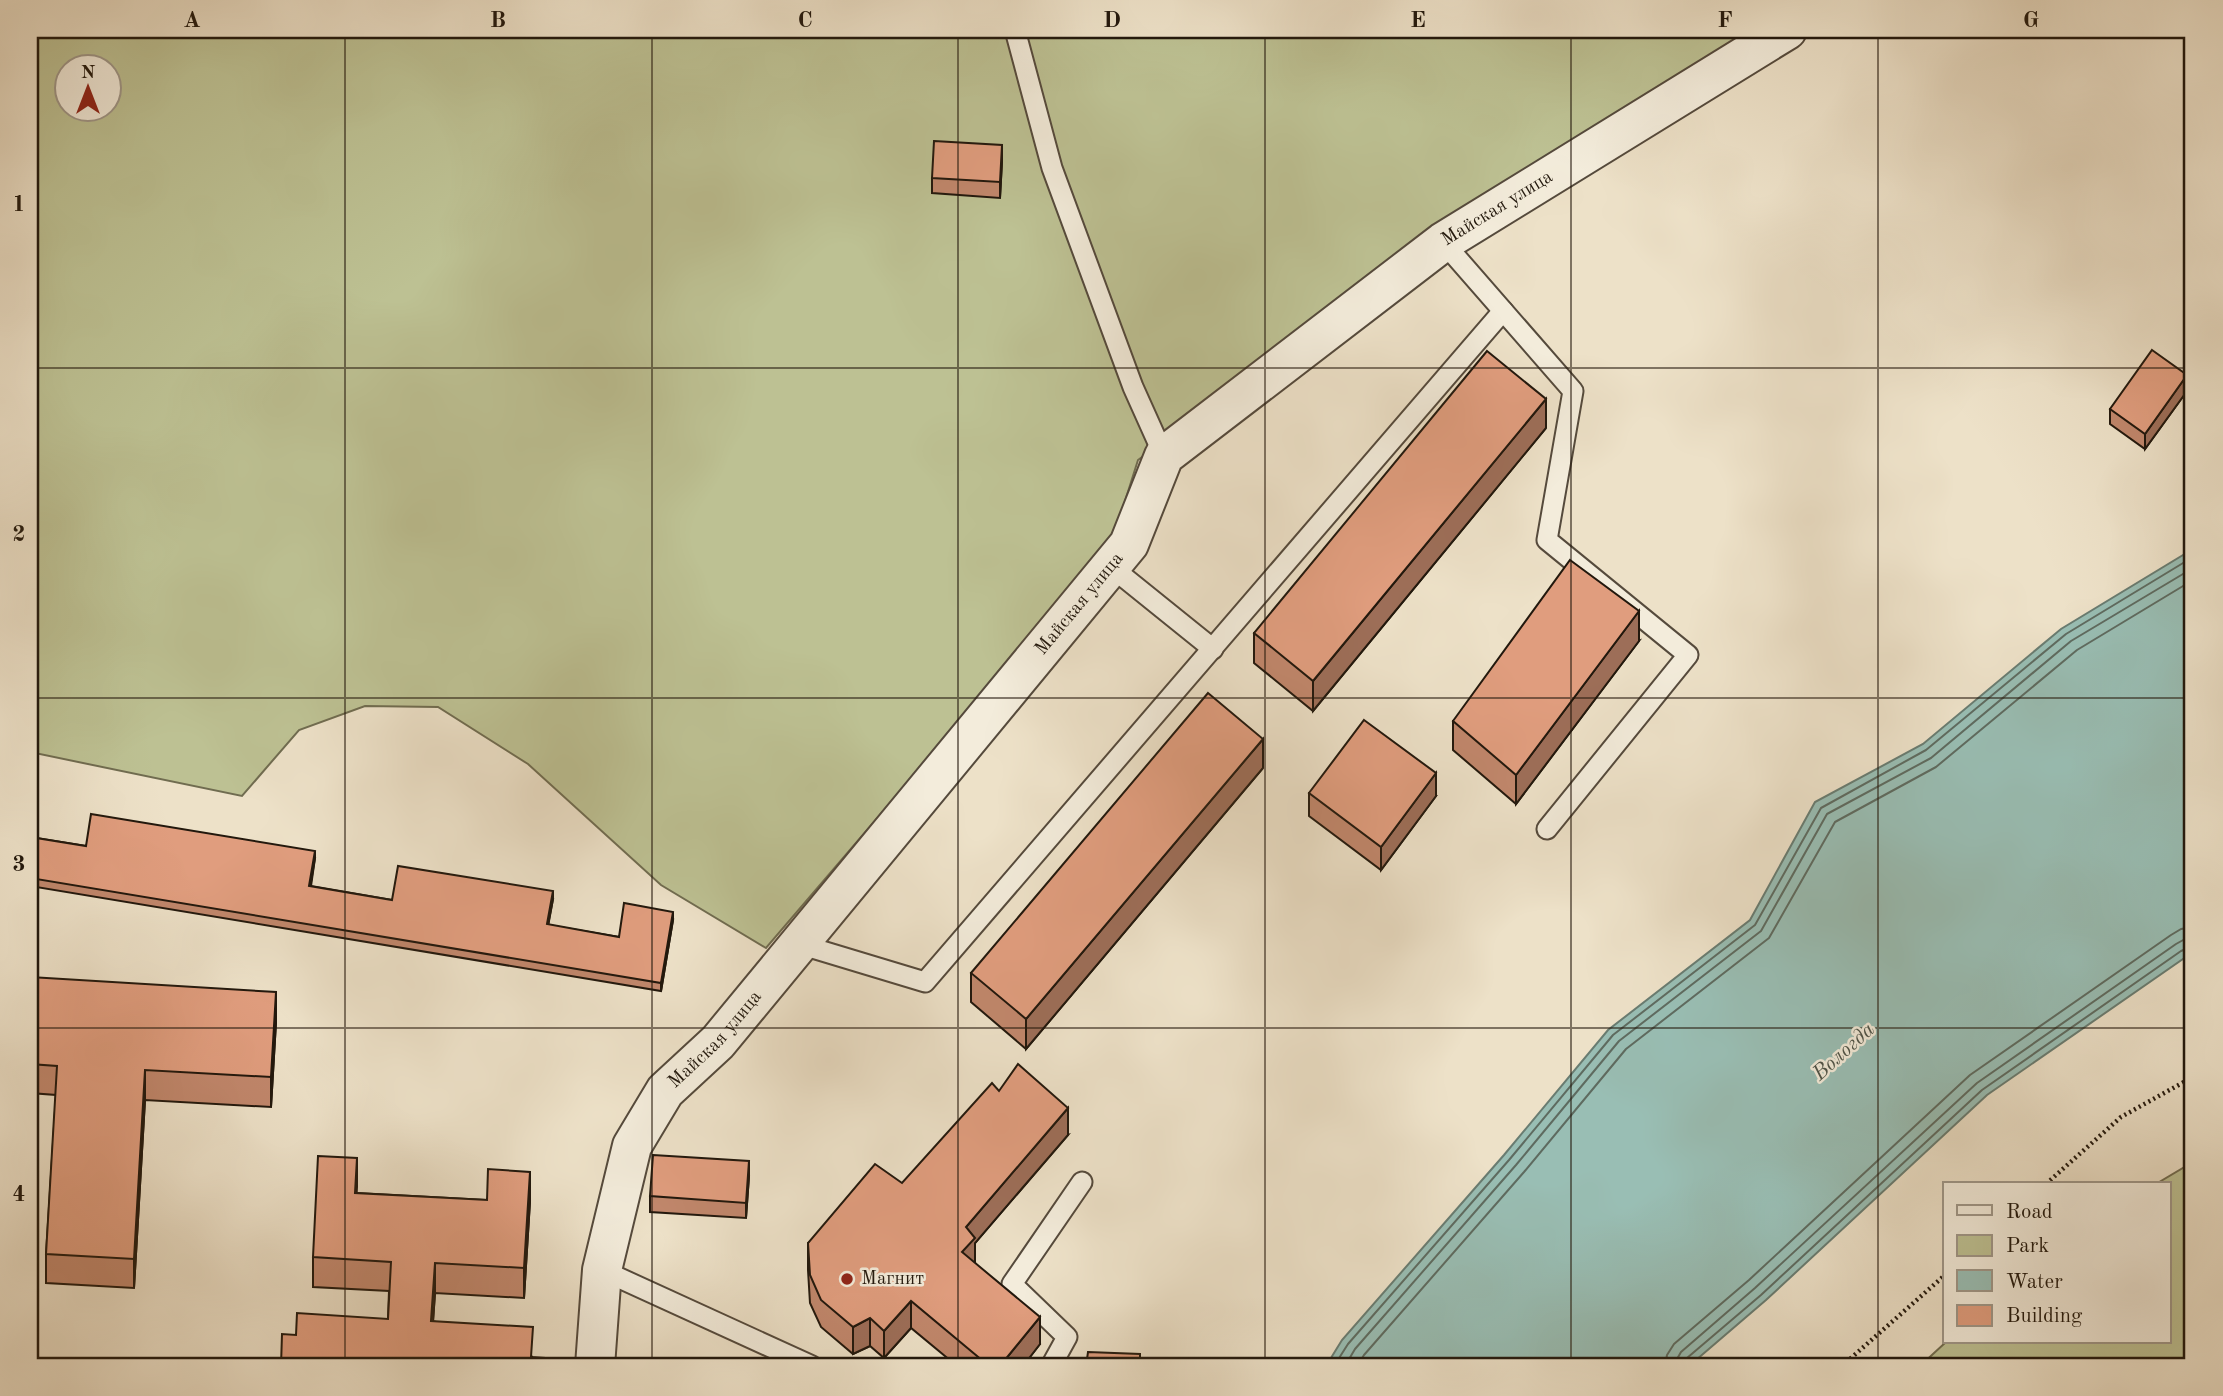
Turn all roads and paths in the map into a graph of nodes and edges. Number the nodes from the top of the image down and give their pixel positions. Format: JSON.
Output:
{"nodes":[{"id":1,"x":1015,"y":30,"type":"edge"},
{"id":2,"x":1787,"y":30,"type":"edge"},
{"id":3,"x":1443,"y":242,"type":"junction"},
{"id":4,"x":1503,"y":311,"type":"junction"},
{"id":5,"x":1164,"y":456,"type":"junction"},
{"id":6,"x":1110,"y":566,"type":"junction"},
{"id":7,"x":1213,"y":649,"type":"junction"},
{"id":8,"x":1547,"y":829,"type":"dead end"},
{"id":9,"x":799,"y":944,"type":"junction"},
{"id":10,"x":2193,"y":1077,"type":"edge"},
{"id":11,"x":1082,"y":1182,"type":"dead end"},
{"id":12,"x":2048,"y":1182,"type":"edge"},
{"id":13,"x":602,"y":1270,"type":"junction"},
{"id":14,"x":1943,"y":1277,"type":"edge"},
{"id":15,"x":595,"y":1366,"type":"edge"},
{"id":16,"x":812,"y":1366,"type":"edge"},
{"id":17,"x":1051,"y":1366,"type":"edge"},
{"id":18,"x":1842,"y":1366,"type":"edge"}],
"edges":[{"from":1,"to":5,"type":"lane"},
{"from":2,"to":3,"type":"street","name":"Майская улица"},
{"from":3,"to":4,"type":"lane"},
{"from":3,"to":5,"type":"street","name":"Майская улица"},
{"from":4,"to":7,"type":"lane"},
{"from":4,"to":8,"type":"lane"},
{"from":5,"to":6,"type":"street","name":"Майская улица"},
{"from":6,"to":7,"type":"lane"},
{"from":6,"to":9,"type":"street","name":"Майская улица"},
{"from":7,"to":9,"type":"lane"},
{"from":9,"to":13,"type":"street","name":"Майская улица"},
{"from":10,"to":12,"type":"path"},
{"from":11,"to":17,"type":"lane"},
{"from":13,"to":15,"type":"street","name":"Майская улица"},
{"from":13,"to":16,"type":"lane"},
{"from":14,"to":18,"type":"path"}]}
